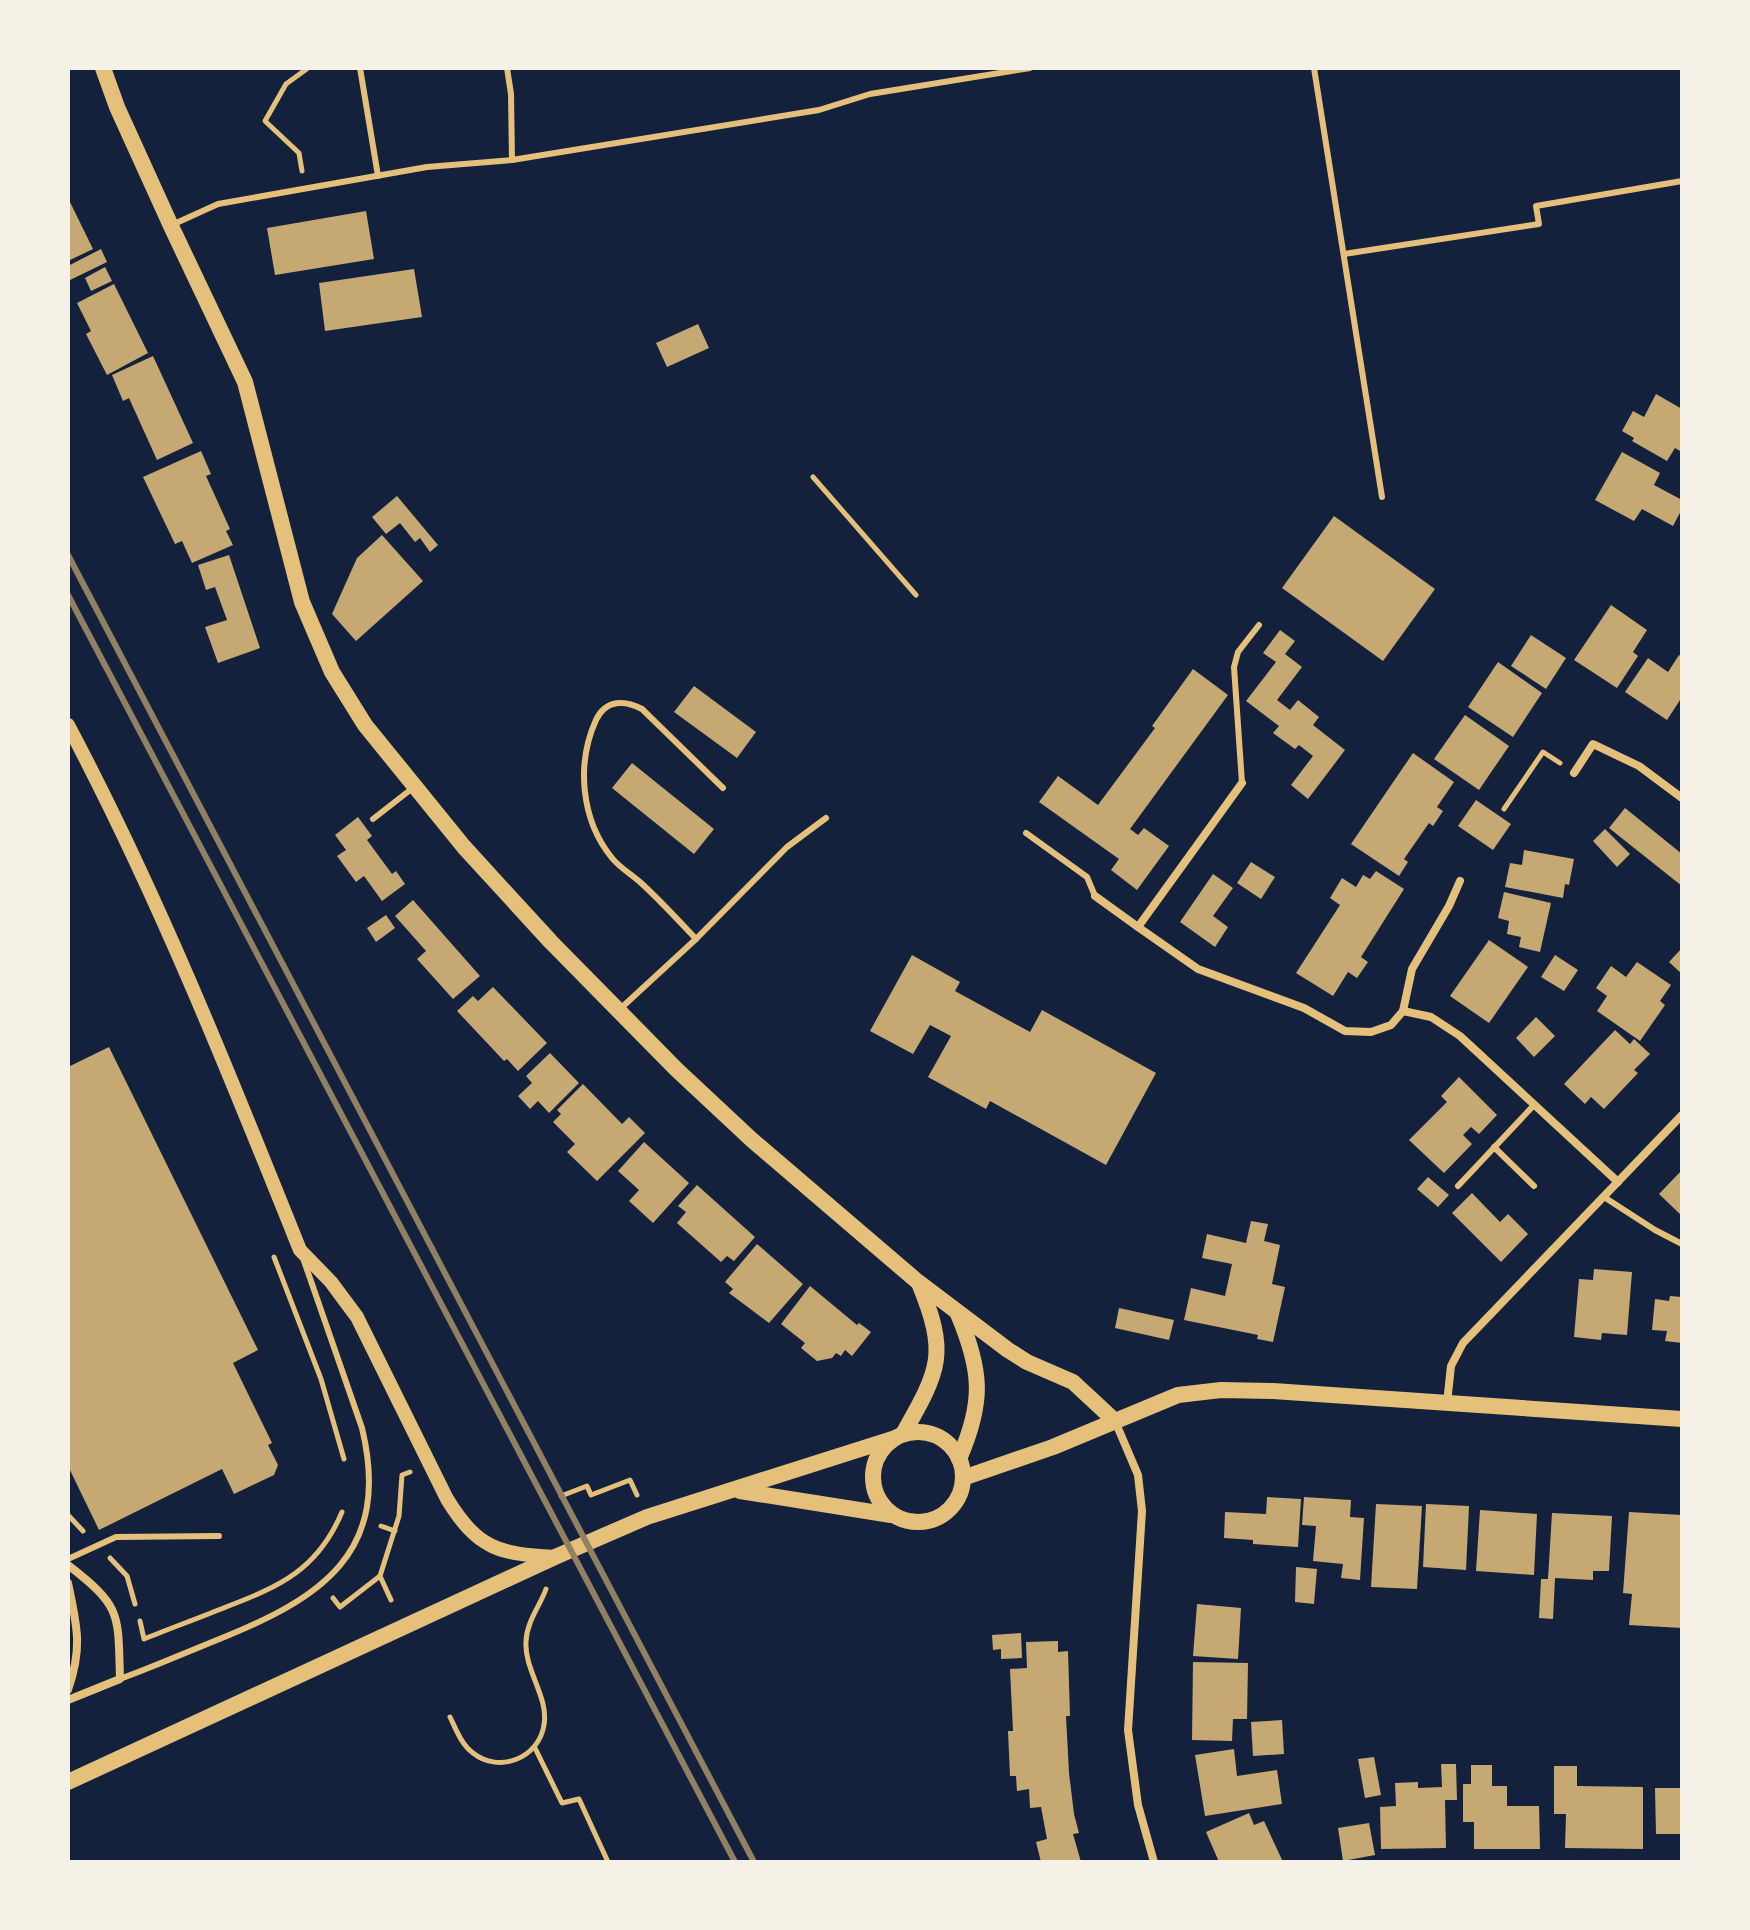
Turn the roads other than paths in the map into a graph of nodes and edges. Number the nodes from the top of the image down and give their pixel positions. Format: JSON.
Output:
{"nodes":[{"id":1,"x":103,"y":68,"type":"edge"},
{"id":2,"x":360,"y":68,"type":"edge"},
{"id":3,"x":507,"y":68,"type":"edge"},
{"id":4,"x":1030,"y":68,"type":"edge"},
{"id":5,"x":1314,"y":68,"type":"edge"},
{"id":6,"x":512,"y":160,"type":"junction"},
{"id":7,"x":378,"y":176,"type":"junction"},
{"id":8,"x":1682,"y":181,"type":"edge"},
{"id":9,"x":171,"y":226,"type":"junction"},
{"id":10,"x":1344,"y":254,"type":"junction"},
{"id":11,"x":1382,"y":497,"type":"dead end"},
{"id":12,"x":1259,"y":625,"type":"dead end"},
{"id":13,"x":68,"y":725,"type":"edge"},
{"id":14,"x":1574,"y":773,"type":"road end"},
{"id":15,"x":1242,"y":783,"type":"joint"},
{"id":16,"x":414,"y":787,"type":"junction"},
{"id":17,"x":723,"y":788,"type":"dead end"},
{"id":18,"x":1682,"y":798,"type":"edge"},
{"id":19,"x":826,"y":818,"type":"dead end"},
{"id":20,"x":373,"y":819,"type":"dead end"},
{"id":21,"x":1026,"y":833,"type":"dead end"},
{"id":22,"x":1460,"y":881,"type":"dead end"},
{"id":23,"x":1095,"y":896,"type":"joint"},
{"id":24,"x":1138,"y":927,"type":"junction"},
{"id":25,"x":696,"y":939,"type":"junction"},
{"id":26,"x":1403,"y":1011,"type":"junction"},
{"id":27,"x":618,"y":1012,"type":"junction"},
{"id":28,"x":1534,"y":1105,"type":"junction"},
{"id":29,"x":1682,"y":1115,"type":"edge"},
{"id":30,"x":1494,"y":1147,"type":"junction"},
{"id":31,"x":1618,"y":1182,"type":"junction"},
{"id":32,"x":1458,"y":1186,"type":"dead end"},
{"id":33,"x":1534,"y":1186,"type":"dead end"},
{"id":34,"x":1604,"y":1197,"type":"junction"},
{"id":35,"x":1682,"y":1244,"type":"edge"},
{"id":36,"x":300,"y":1250,"type":"junction"},
{"id":37,"x":918,"y":1282,"type":"junction"},
{"id":38,"x":958,"y":1312,"type":"junction"},
{"id":39,"x":1447,"y":1404,"type":"junction"},
{"id":40,"x":1682,"y":1419,"type":"edge"},
{"id":41,"x":1115,"y":1421,"type":"junction"},
{"id":42,"x":898,"y":1437,"type":"junction"},
{"id":43,"x":959,"y":1459,"type":"junction"},
{"id":44,"x":963,"y":1478,"type":"junction"},
{"id":45,"x":735,"y":1490,"type":"junction"},
{"id":46,"x":895,"y":1516,"type":"junction"},
{"id":47,"x":219,"y":1536,"type":"dead end"},
{"id":48,"x":555,"y":1557,"type":"junction"},
{"id":49,"x":68,"y":1562,"type":"edge"},
{"id":50,"x":68,"y":1583,"type":"edge"},
{"id":51,"x":120,"y":1679,"type":"junction"},
{"id":52,"x":68,"y":1690,"type":"edge"},
{"id":53,"x":68,"y":1700,"type":"edge"},
{"id":54,"x":68,"y":1782,"type":"edge"},
{"id":55,"x":1154,"y":1862,"type":"edge"}],
"edges":[{"from":1,"to":9,"type":"main road"},
{"from":2,"to":7,"type":"lane"},
{"from":3,"to":6,"type":"lane"},
{"from":4,"to":6,"type":"lane"},
{"from":5,"to":10,"type":"lane"},
{"from":6,"to":7,"type":"lane"},
{"from":7,"to":9,"type":"lane"},
{"from":8,"to":10,"type":"lane"},
{"from":9,"to":16,"type":"main road"},
{"from":10,"to":11,"type":"lane"},
{"from":12,"to":15,"type":"lane"},
{"from":13,"to":36,"type":"street"},
{"from":14,"to":18,"type":"street"},
{"from":15,"to":24,"type":"street"},
{"from":16,"to":20,"type":"lane"},
{"from":16,"to":27,"type":"main road"},
{"from":17,"to":25,"type":"lane"},
{"from":19,"to":25,"type":"lane"},
{"from":21,"to":23,"type":"lane"},
{"from":22,"to":26,"type":"street"},
{"from":23,"to":24,"type":"street"},
{"from":24,"to":26,"type":"street"},
{"from":25,"to":27,"type":"lane"},
{"from":26,"to":28,"type":"street"},
{"from":27,"to":37,"type":"main road"},
{"from":28,"to":30,"type":"lane"},
{"from":28,"to":31,"type":"street"},
{"from":29,"to":31,"type":"street"},
{"from":30,"to":32,"type":"lane"},
{"from":30,"to":33,"type":"lane"},
{"from":31,"to":34,"type":"street"},
{"from":34,"to":35,"type":"lane"},
{"from":34,"to":39,"type":"street"},
{"from":36,"to":48,"type":"street"},
{"from":36,"to":51,"type":"lane"},
{"from":37,"to":38,"type":"main road"},
{"from":37,"to":42,"type":"main road"},
{"from":38,"to":41,"type":"main road"},
{"from":38,"to":43,"type":"main road"},
{"from":39,"to":40,"type":"main road"},
{"from":39,"to":41,"type":"main road"},
{"from":41,"to":44,"type":"main road"},
{"from":41,"to":55,"type":"street"},
{"from":42,"to":43,"type":"main road"},
{"from":42,"to":45,"type":"main road"},
{"from":42,"to":46,"type":"main road"},
{"from":43,"to":44,"type":"main road"},
{"from":44,"to":46,"type":"main road"},
{"from":45,"to":46,"type":"main road"},
{"from":45,"to":48,"type":"main road"},
{"from":47,"to":49,"type":"lane"},
{"from":48,"to":54,"type":"main road"},
{"from":49,"to":51,"type":"street"},
{"from":50,"to":52,"type":"street"},
{"from":51,"to":53,"type":"street"}]}
